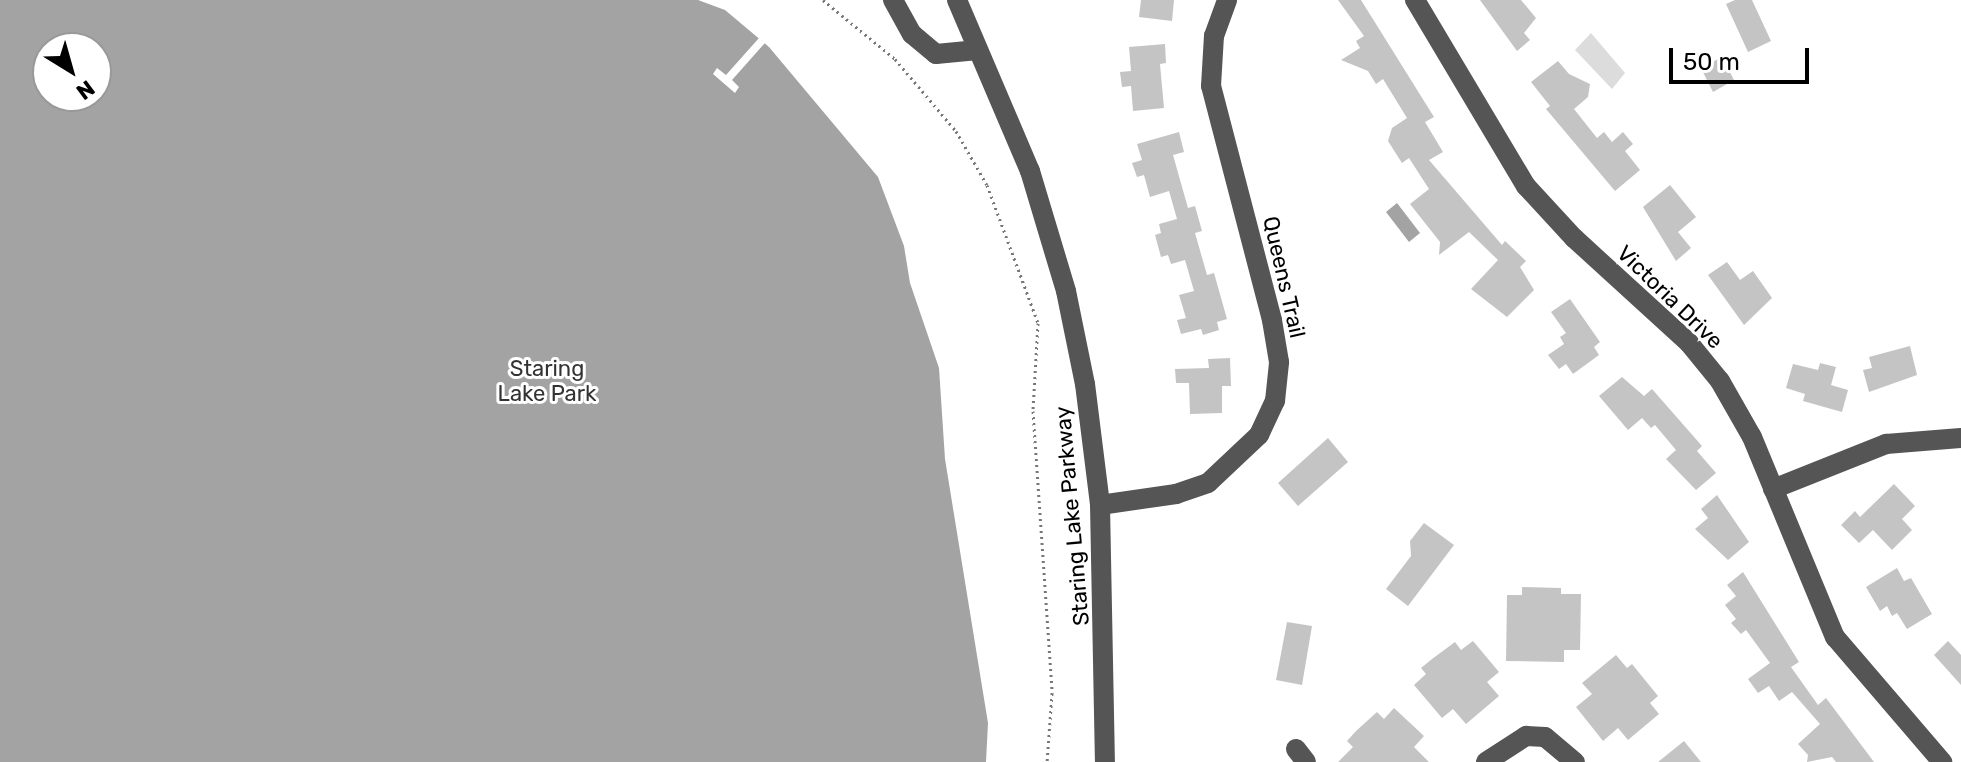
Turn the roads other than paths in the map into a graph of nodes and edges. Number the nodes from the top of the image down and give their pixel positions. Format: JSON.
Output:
{"nodes":[{"id":1,"x":893,"y":0,"type":"edge"},
{"id":2,"x":957,"y":0,"type":"edge"},
{"id":3,"x":1227,"y":0,"type":"edge"},
{"id":4,"x":1415,"y":0,"type":"edge"},
{"id":5,"x":978,"y":50,"type":"junction"},
{"id":6,"x":1961,"y":438,"type":"edge"},
{"id":7,"x":1773,"y":489,"type":"junction"},
{"id":8,"x":1100,"y":505,"type":"junction"},
{"id":9,"x":1105,"y":762,"type":"edge"},
{"id":10,"x":1486,"y":762,"type":"edge"},
{"id":11,"x":1575,"y":762,"type":"edge"},
{"id":12,"x":1942,"y":762,"type":"edge"}],
"edges":[{"from":1,"to":5,"type":"street"},
{"from":2,"to":5,"type":"street","name":"Staring Lake Parkway"},
{"from":3,"to":8,"type":"street","name":"Queens Trail"},
{"from":4,"to":7,"type":"street","name":"Victoria Drive"},
{"from":5,"to":8,"type":"street","name":"Staring Lake Parkway"},
{"from":6,"to":7,"type":"street"},
{"from":7,"to":12,"type":"street","name":"Victoria Drive"},
{"from":8,"to":9,"type":"street","name":"Staring Lake Parkway"},
{"from":10,"to":11,"type":"street"}]}
